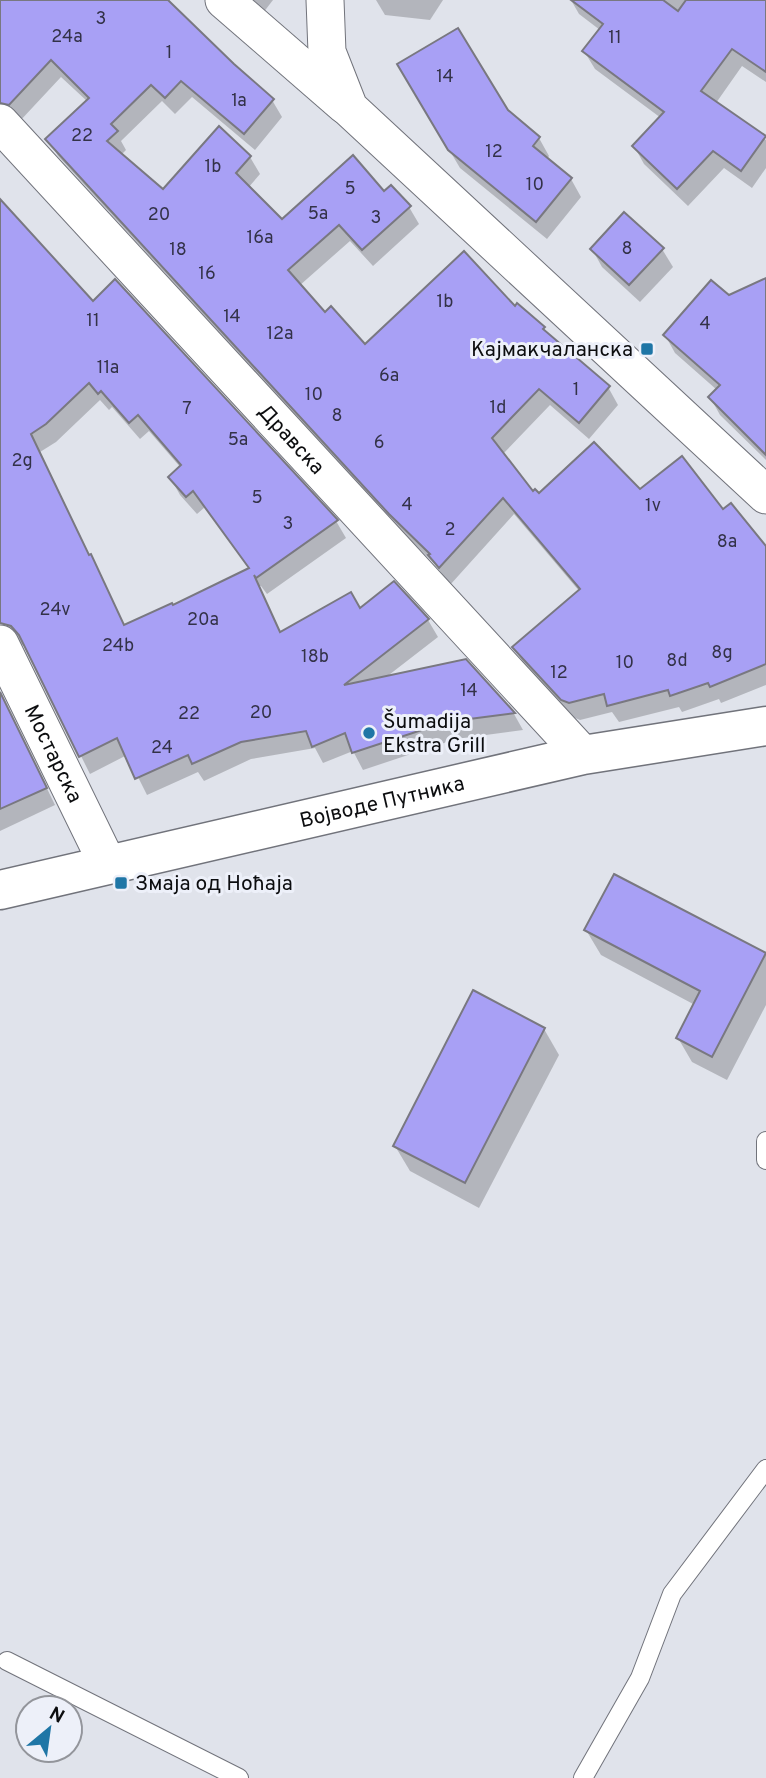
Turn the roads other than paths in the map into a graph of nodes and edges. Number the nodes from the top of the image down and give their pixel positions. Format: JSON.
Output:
{"nodes":[{"id":1,"x":225,"y":0,"type":"edge"},
{"id":2,"x":325,"y":0,"type":"edge"},
{"id":3,"x":349,"y":108,"type":"junction"},
{"id":4,"x":0,"y":123,"type":"edge"},
{"id":5,"x":766,"y":495,"type":"edge"},
{"id":6,"x":0,"y":644,"type":"edge"},
{"id":7,"x":766,"y":726,"type":"edge"},
{"id":8,"x":583,"y":755,"type":"junction"},
{"id":9,"x":107,"y":865,"type":"junction"},
{"id":10,"x":0,"y":890,"type":"edge"},
{"id":11,"x":766,"y":1141,"type":"edge"},
{"id":12,"x":766,"y":1160,"type":"edge"},
{"id":13,"x":766,"y":1469,"type":"edge"},
{"id":14,"x":7,"y":1661,"type":"dead end"},
{"id":15,"x":239,"y":1778,"type":"edge"},
{"id":16,"x":583,"y":1778,"type":"edge"}],
"edges":[{"from":1,"to":3,"type":"street"},
{"from":2,"to":3,"type":"street"},
{"from":3,"to":5,"type":"street"},
{"from":4,"to":8,"type":"street","name":"Дравска"},
{"from":6,"to":9,"type":"street","name":"Мостарска"},
{"from":7,"to":8,"type":"street","name":"Војводе Путника"},
{"from":8,"to":9,"type":"street","name":"Војводе Путника"},
{"from":9,"to":10,"type":"street","name":"Војводе Путника"},
{"from":11,"to":12,"type":"lane"},
{"from":13,"to":16,"type":"lane"},
{"from":14,"to":15,"type":"lane"}]}
